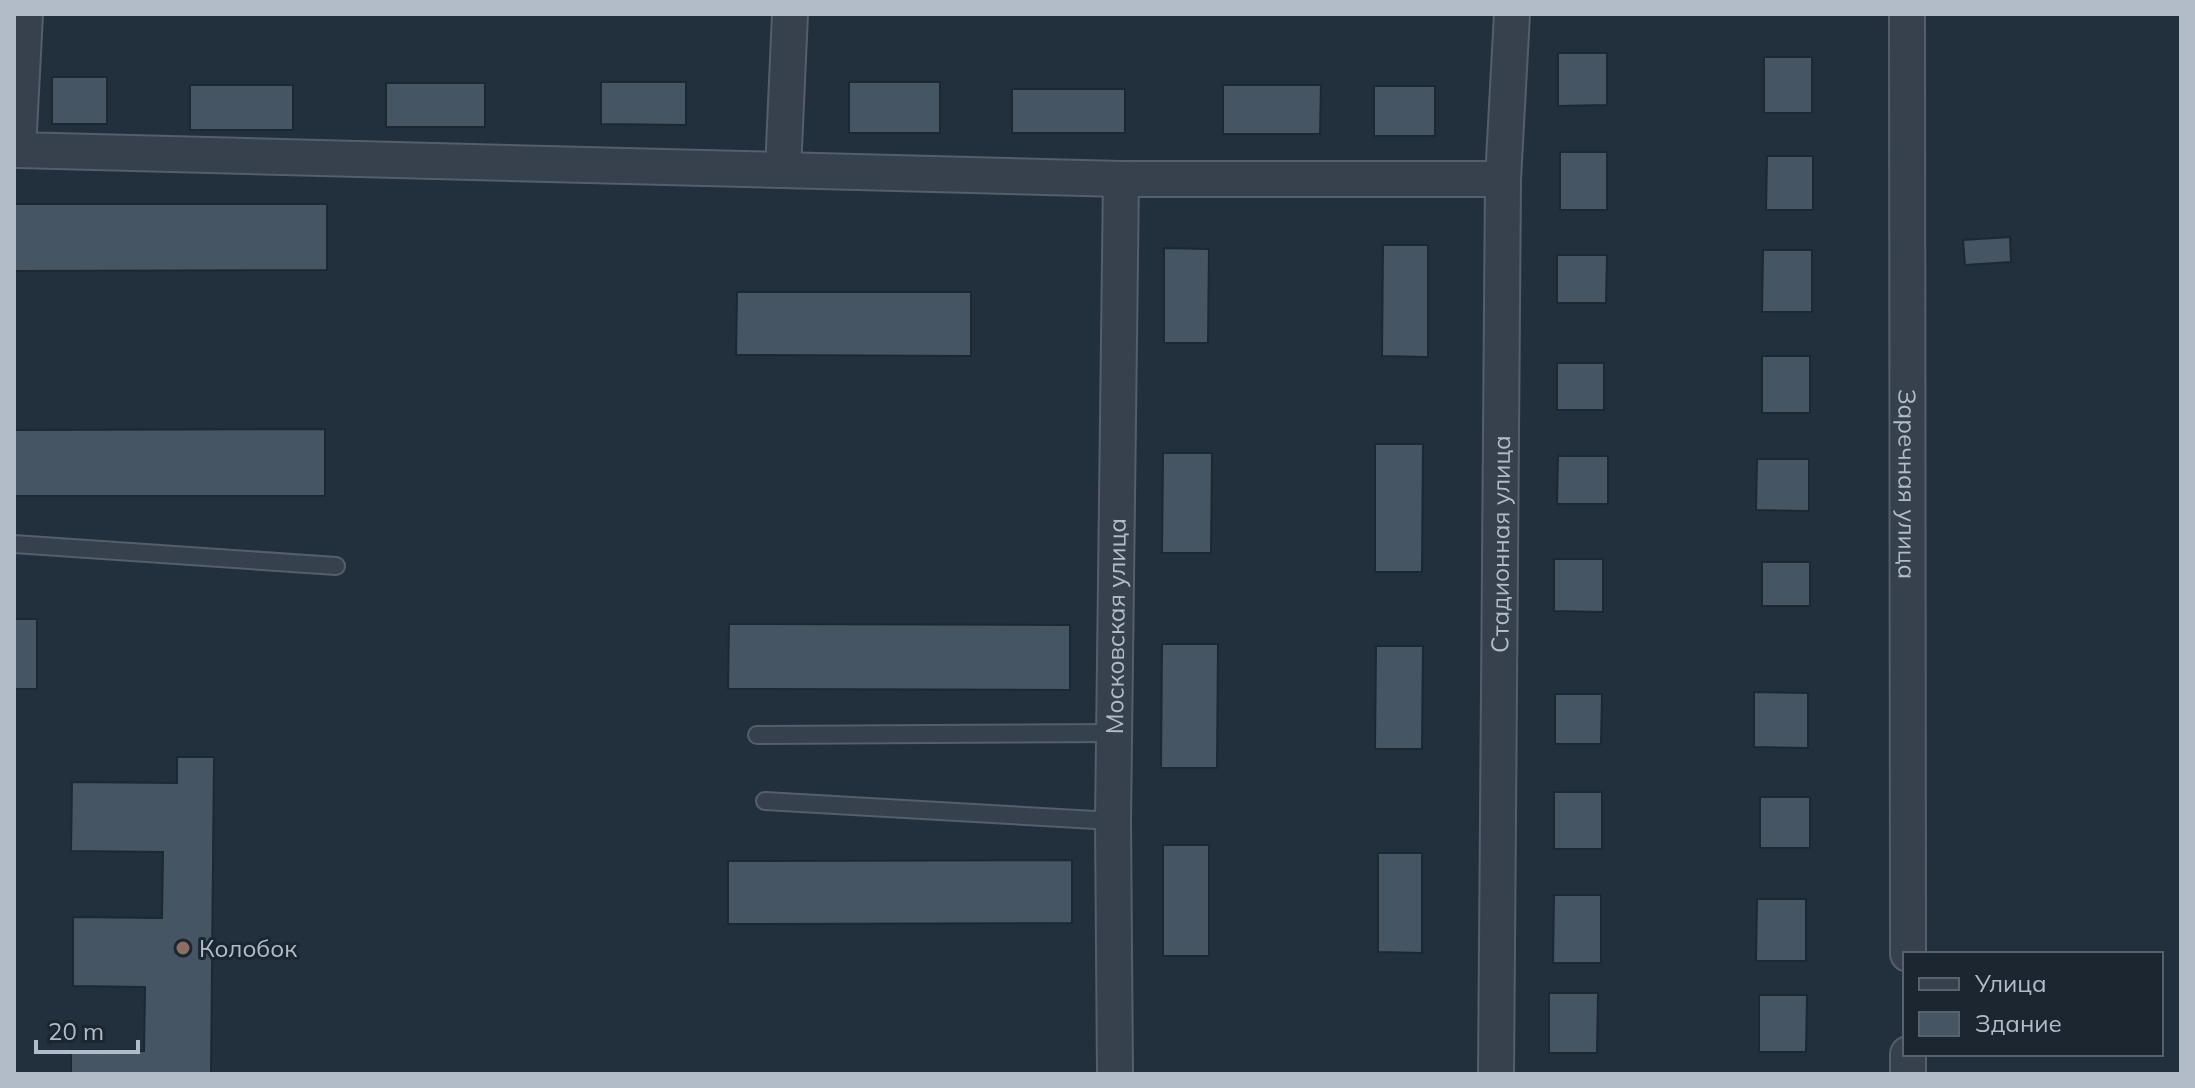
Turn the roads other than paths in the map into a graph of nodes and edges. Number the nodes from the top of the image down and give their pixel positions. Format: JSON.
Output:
{"nodes":[{"id":1,"x":25,"y":14,"type":"edge"},
{"id":2,"x":790,"y":14,"type":"edge"},
{"id":3,"x":1512,"y":14,"type":"edge"},
{"id":4,"x":1907,"y":14,"type":"edge"},
{"id":5,"x":16,"y":152,"type":"edge"},
{"id":6,"x":783,"y":170,"type":"junction"},
{"id":7,"x":1121,"y":179,"type":"junction"},
{"id":8,"x":1503,"y":179,"type":"junction"},
{"id":9,"x":14,"y":544,"type":"edge"},
{"id":10,"x":336,"y":566,"type":"dead end"},
{"id":11,"x":1116,"y":733,"type":"junction"},
{"id":12,"x":757,"y":735,"type":"dead end"},
{"id":13,"x":765,"y":801,"type":"dead end"},
{"id":14,"x":1113,"y":821,"type":"junction"},
{"id":15,"x":1908,"y":952,"type":"edge"},
{"id":16,"x":1115,"y":1074,"type":"edge"},
{"id":17,"x":1496,"y":1074,"type":"edge"}],
"edges":[{"from":1,"to":5,"type":"street"},
{"from":2,"to":6,"type":"street"},
{"from":3,"to":8,"type":"street","name":"Стадионная улица"},
{"from":4,"to":15,"type":"street","name":"Заречная улица"},
{"from":5,"to":6,"type":"street"},
{"from":6,"to":7,"type":"street"},
{"from":7,"to":8,"type":"street"},
{"from":7,"to":11,"type":"street","name":"Московская улица"},
{"from":8,"to":17,"type":"street","name":"Стадионная улица"},
{"from":9,"to":10,"type":"lane"},
{"from":11,"to":12,"type":"lane"},
{"from":11,"to":14,"type":"street","name":"Московская улица"},
{"from":13,"to":14,"type":"lane"},
{"from":14,"to":16,"type":"street","name":"Московская улица"}]}
